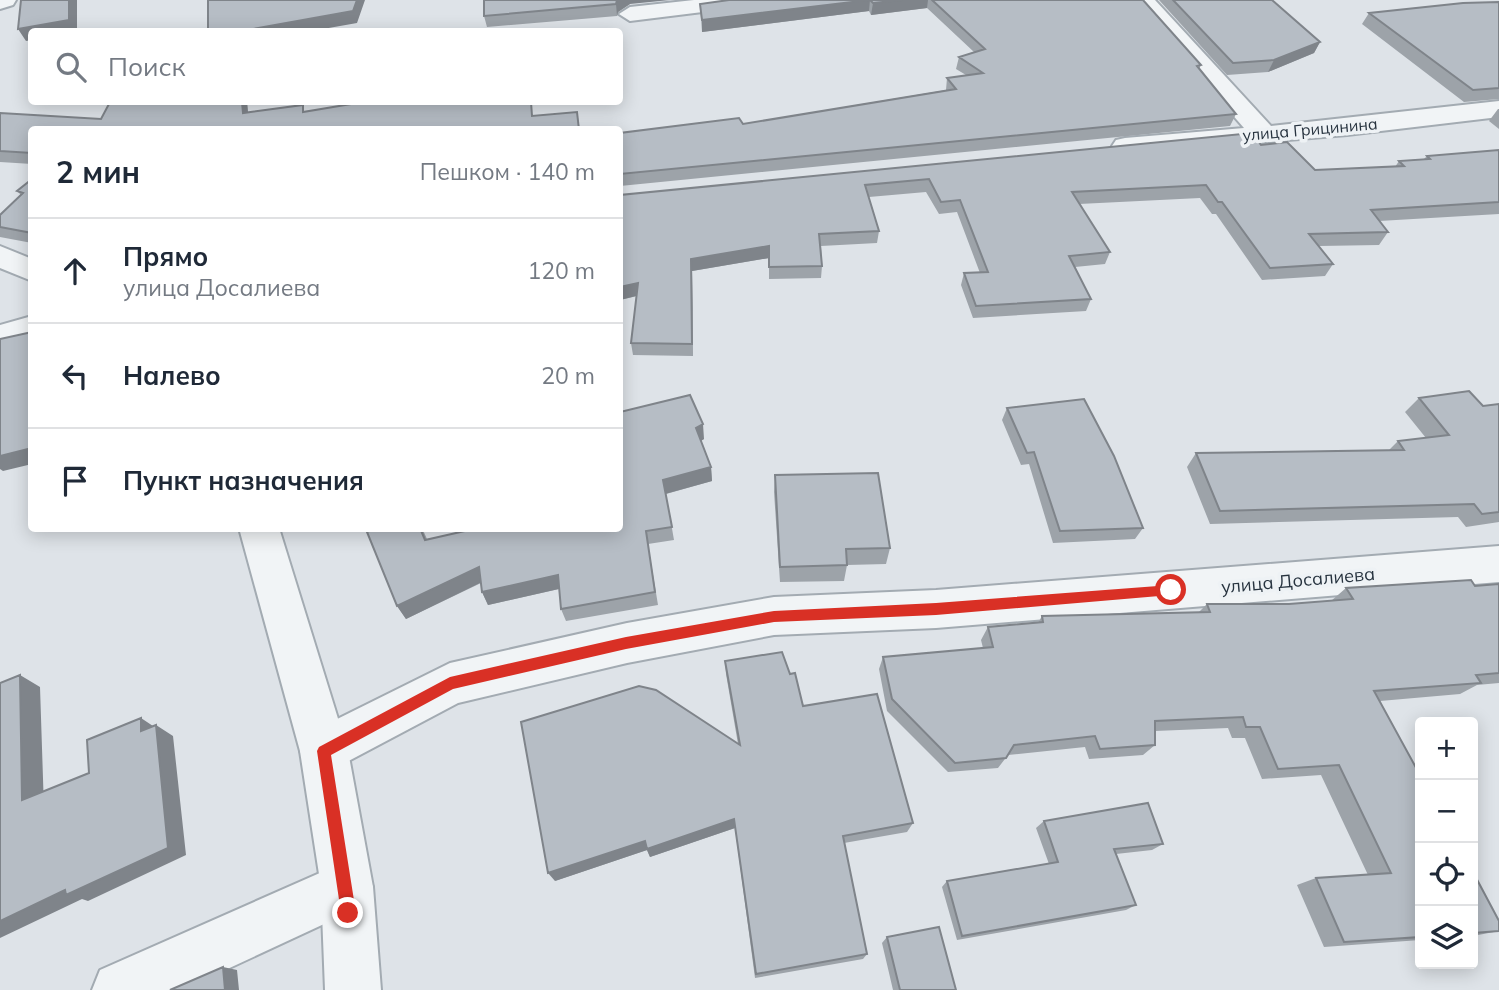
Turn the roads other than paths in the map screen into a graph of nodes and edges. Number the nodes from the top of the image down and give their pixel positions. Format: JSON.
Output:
{"nodes":[{"id":1,"x":751,"y":0,"type":"edge"},
{"id":2,"x":1143,"y":0,"type":"edge"},
{"id":3,"x":630,"y":14,"type":"dead end"},
{"id":4,"x":1499,"y":109,"type":"edge"},
{"id":5,"x":1264,"y":134,"type":"junction"},
{"id":6,"x":1101,"y":148,"type":"edge"},
{"id":7,"x":0,"y":256,"type":"edge"},
{"id":8,"x":28,"y":269,"type":"edge"},
{"id":9,"x":28,"y":328,"type":"edge"},
{"id":10,"x":0,"y":336,"type":"edge"},
{"id":11,"x":260,"y":532,"type":"edge"},
{"id":12,"x":1499,"y":564,"type":"edge"},
{"id":13,"x":324,"y":751,"type":"junction"},
{"id":14,"x":347,"y":887,"type":"junction"},
{"id":15,"x":120,"y":990,"type":"edge"},
{"id":16,"x":353,"y":990,"type":"edge"}],
"edges":[{"from":1,"to":3,"type":"street"},
{"from":2,"to":5,"type":"street"},
{"from":4,"to":5,"type":"street","name":"улица Грицинина"},
{"from":5,"to":6,"type":"street","name":"улица Грицинина"},
{"from":7,"to":8,"type":"street"},
{"from":9,"to":10,"type":"street"},
{"from":11,"to":13,"type":"street"},
{"from":12,"to":13,"type":"street","name":"улица Досалиева"},
{"from":13,"to":14,"type":"street"},
{"from":14,"to":15,"type":"street"},
{"from":14,"to":16,"type":"street"}]}
